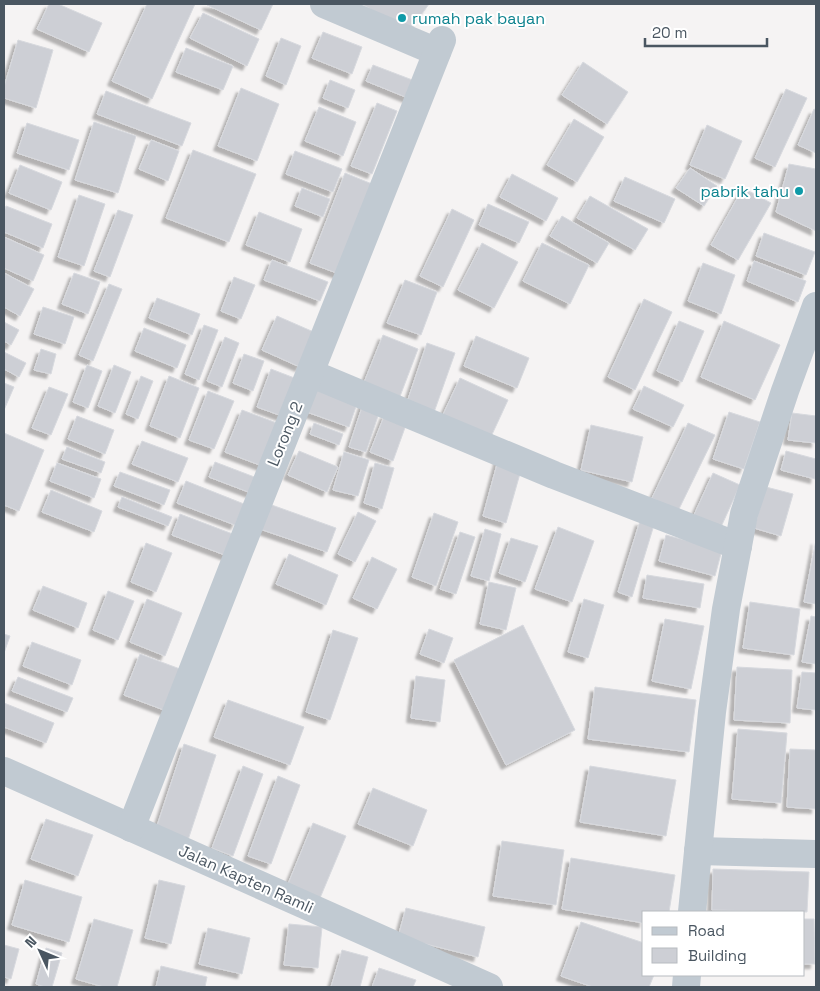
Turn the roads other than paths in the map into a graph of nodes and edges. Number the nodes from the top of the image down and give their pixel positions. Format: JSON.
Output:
{"nodes":[{"id":1,"x":324,"y":4,"type":"edge"},
{"id":2,"x":816,"y":306,"type":"edge"},
{"id":3,"x":310,"y":373,"type":"junction"},
{"id":4,"x":738,"y":546,"type":"junction"},
{"id":5,"x":4,"y":770,"type":"edge"},
{"id":6,"x":131,"y":828,"type":"junction"},
{"id":7,"x":698,"y":851,"type":"junction"},
{"id":8,"x":816,"y":854,"type":"edge"},
{"id":9,"x":692,"y":911,"type":"edge"},
{"id":10,"x":489,"y":987,"type":"edge"}],
"edges":[{"from":1,"to":3,"type":"street","name":"Lorong 2"},
{"from":2,"to":4,"type":"street"},
{"from":3,"to":4,"type":"street"},
{"from":3,"to":6,"type":"street","name":"Lorong 2"},
{"from":4,"to":7,"type":"street"},
{"from":5,"to":6,"type":"street","name":"Jalan Kapten Ramli"},
{"from":6,"to":10,"type":"street","name":"Jalan Kapten Ramli"},
{"from":7,"to":8,"type":"street"},
{"from":7,"to":9,"type":"street"}]}
